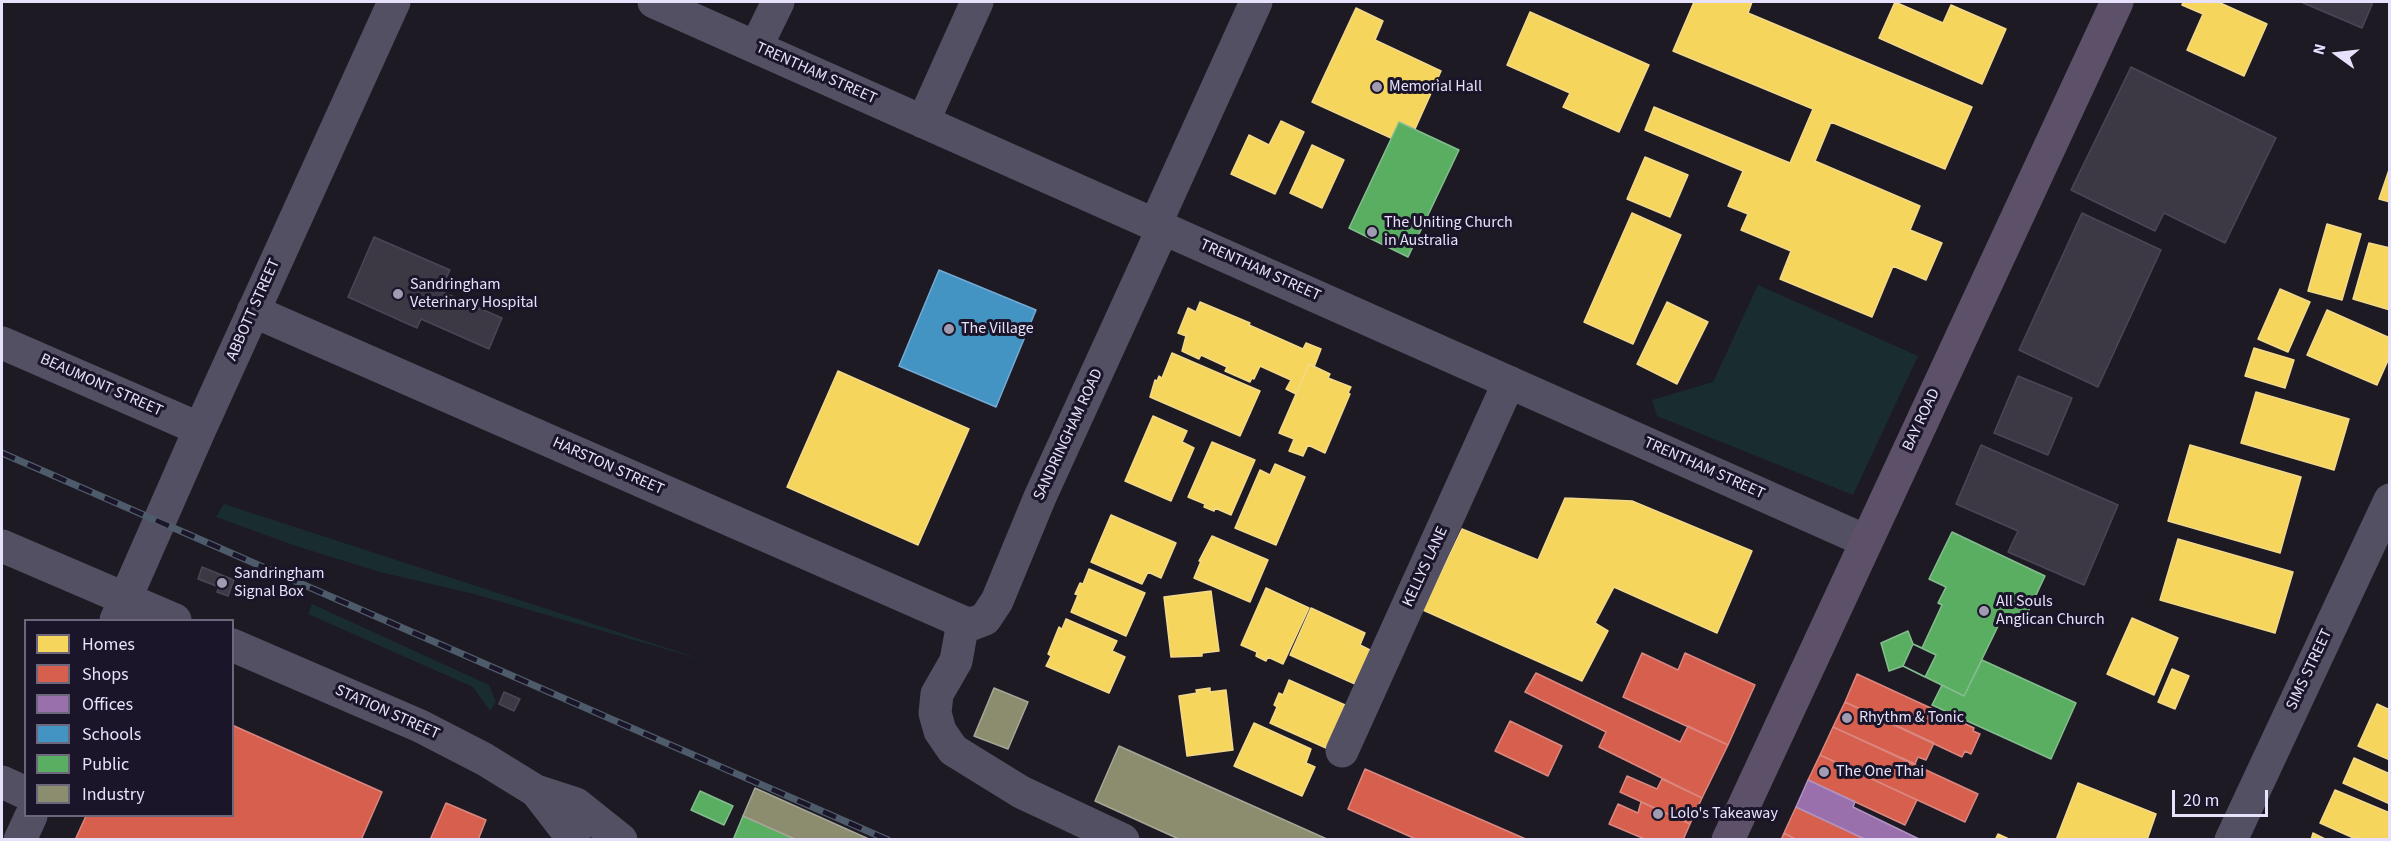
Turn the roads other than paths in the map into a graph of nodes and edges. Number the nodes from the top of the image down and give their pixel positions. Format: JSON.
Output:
{"nodes":[{"id":1,"x":394,"y":2,"type":"edge"},
{"id":2,"x":654,"y":2,"type":"edge"},
{"id":3,"x":778,"y":2,"type":"edge"},
{"id":4,"x":977,"y":2,"type":"edge"},
{"id":5,"x":1256,"y":2,"type":"edge"},
{"id":6,"x":2117,"y":2,"type":"edge"},
{"id":7,"x":756,"y":47,"type":"junction"},
{"id":8,"x":923,"y":122,"type":"junction"},
{"id":9,"x":1159,"y":227,"type":"junction"},
{"id":10,"x":253,"y":311,"type":"junction"},
{"id":11,"x":2,"y":343,"type":"edge"},
{"id":12,"x":1509,"y":382,"type":"junction"},
{"id":13,"x":200,"y":429,"type":"junction"},
{"id":14,"x":2390,"y":500,"type":"edge"},
{"id":15,"x":1866,"y":541,"type":"junction"},
{"id":16,"x":2,"y":546,"type":"edge"},
{"id":17,"x":121,"y":610,"type":"edge"},
{"id":18,"x":165,"y":619,"type":"edge"},
{"id":19,"x":963,"y":622,"type":"junction"},
{"id":20,"x":234,"y":646,"type":"edge"},
{"id":21,"x":1342,"y":751,"type":"dead end"},
{"id":22,"x":2,"y":782,"type":"edge"},
{"id":23,"x":536,"y":791,"type":"junction"},
{"id":24,"x":24,"y":792,"type":"edge"},
{"id":25,"x":31,"y":817,"type":"edge"},
{"id":26,"x":20,"y":840,"type":"edge"},
{"id":27,"x":574,"y":840,"type":"edge"},
{"id":28,"x":621,"y":840,"type":"edge"},
{"id":29,"x":1123,"y":840,"type":"edge"},
{"id":30,"x":1728,"y":840,"type":"edge"},
{"id":31,"x":2231,"y":840,"type":"edge"}],
"edges":[{"from":1,"to":10,"type":"street","name":"ABBOTT STREET"},
{"from":2,"to":7,"type":"street","name":"TRENTHAM STREET"},
{"from":3,"to":7,"type":"street"},
{"from":4,"to":8,"type":"street"},
{"from":5,"to":9,"type":"street","name":"SANDRINGHAM ROAD"},
{"from":6,"to":15,"type":"main road","name":"BAY ROAD"},
{"from":7,"to":8,"type":"street","name":"TRENTHAM STREET"},
{"from":8,"to":9,"type":"street","name":"TRENTHAM STREET"},
{"from":9,"to":12,"type":"street","name":"TRENTHAM STREET"},
{"from":9,"to":19,"type":"street","name":"SANDRINGHAM ROAD"},
{"from":10,"to":13,"type":"street","name":"ABBOTT STREET"},
{"from":10,"to":19,"type":"street","name":"HARSTON STREET"},
{"from":11,"to":13,"type":"street","name":"BEAUMONT STREET"},
{"from":12,"to":15,"type":"street","name":"TRENTHAM STREET"},
{"from":12,"to":21,"type":"street","name":"KELLYS LANE"},
{"from":13,"to":17,"type":"street","name":"ABBOTT STREET"},
{"from":14,"to":31,"type":"street","name":"SIMS STREET"},
{"from":15,"to":30,"type":"main road","name":"BAY ROAD"},
{"from":16,"to":17,"type":"street"},
{"from":17,"to":18,"type":"street"},
{"from":19,"to":29,"type":"street"},
{"from":20,"to":23,"type":"street","name":"STATION STREET"},
{"from":22,"to":24,"type":"street"},
{"from":23,"to":27,"type":"street","name":"STATION STREET"},
{"from":23,"to":28,"type":"street","name":"STATION STREET"},
{"from":25,"to":26,"type":"street"}]}
